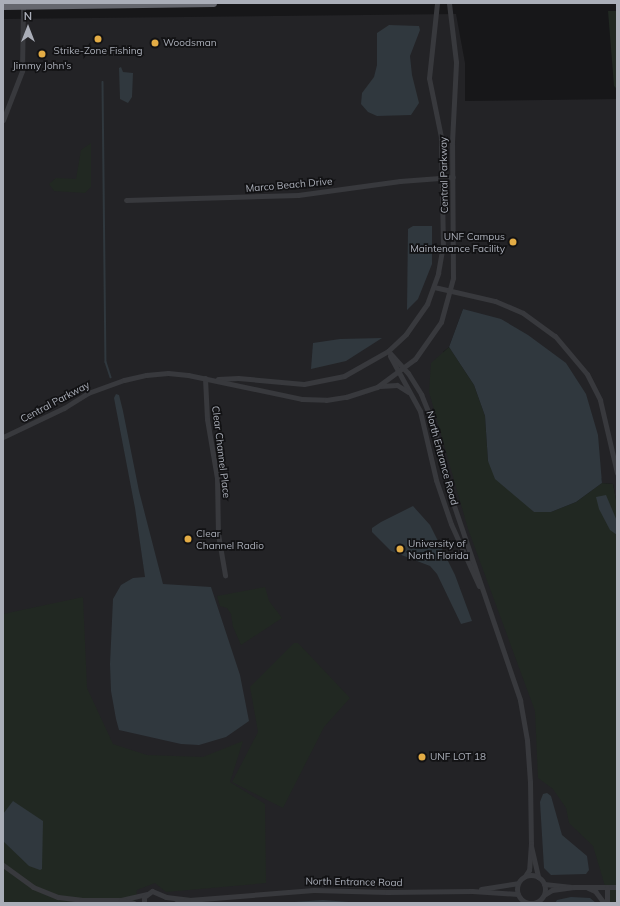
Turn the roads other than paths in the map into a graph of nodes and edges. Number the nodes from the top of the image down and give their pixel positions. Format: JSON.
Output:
{"nodes":[{"id":1,"x":213,"y":3,"type":"edge"},
{"id":2,"x":437,"y":3,"type":"edge"},
{"id":3,"x":449,"y":3,"type":"edge"},
{"id":4,"x":23,"y":4,"type":"edge"},
{"id":5,"x":3,"y":6,"type":"edge"},
{"id":6,"x":3,"y":120,"type":"edge"},
{"id":7,"x":453,"y":177,"type":"junction"},
{"id":8,"x":442,"y":178,"type":"junction"},
{"id":9,"x":126,"y":200,"type":"dead end"},
{"id":10,"x":434,"y":287,"type":"junction"},
{"id":11,"x":451,"y":291,"type":"junction"},
{"id":12,"x":388,"y":351,"type":"junction"},
{"id":13,"x":405,"y":369,"type":"junction"},
{"id":14,"x":399,"y":373,"type":"junction"},
{"id":15,"x":208,"y":379,"type":"junction"},
{"id":16,"x":377,"y":387,"type":"junction"},
{"id":17,"x":411,"y":394,"type":"junction"},
{"id":18,"x":3,"y":437,"type":"edge"},
{"id":19,"x":617,"y":473,"type":"edge"},
{"id":20,"x":449,"y":492,"type":"junction"},
{"id":21,"x":444,"y":503,"type":"junction"},
{"id":22,"x":225,"y":575,"type":"dead end"},
{"id":23,"x":486,"y":599,"type":"junction"},
{"id":24,"x":530,"y":843,"type":"junction"},
{"id":25,"x":3,"y":865,"type":"edge"},
{"id":26,"x":525,"y":876,"type":"junction"},
{"id":27,"x":538,"y":877,"type":"junction"},
{"id":28,"x":518,"y":883,"type":"junction"},
{"id":29,"x":544,"y":884,"type":"junction"},
{"id":30,"x":617,"y":886,"type":"edge"},
{"id":31,"x":574,"y":887,"type":"junction"},
{"id":32,"x":585,"y":887,"type":"junction"},
{"id":33,"x":608,"y":887,"type":"junction"},
{"id":34,"x":472,"y":891,"type":"junction"},
{"id":35,"x":146,"y":894,"type":"junction"},
{"id":36,"x":518,"y":894,"type":"junction"},
{"id":37,"x":543,"y":895,"type":"junction"},
{"id":38,"x":161,"y":896,"type":"junction"},
{"id":39,"x":121,"y":900,"type":"junction"},
{"id":40,"x":189,"y":900,"type":"junction"},
{"id":41,"x":134,"y":903,"type":"edge"},
{"id":42,"x":144,"y":903,"type":"edge"},
{"id":43,"x":162,"y":903,"type":"edge"},
{"id":44,"x":176,"y":903,"type":"edge"},
{"id":45,"x":604,"y":903,"type":"edge"},
{"id":46,"x":607,"y":903,"type":"edge"}],
"edges":[{"from":1,"to":4,"type":"highway"},
{"from":2,"to":8,"type":"street","name":"Central Parkway"},
{"from":3,"to":7,"type":"street","name":"Central Parkway"},
{"from":4,"to":5,"type":"highway"},
{"from":4,"to":6,"type":"street"},
{"from":7,"to":8,"type":"street","name":"Marco Beach Drive"},
{"from":7,"to":11,"type":"street","name":"Central Parkway"},
{"from":8,"to":9,"type":"street","name":"Marco Beach Drive"},
{"from":8,"to":10,"type":"street","name":"Central Parkway"},
{"from":10,"to":11,"type":"street"},
{"from":10,"to":12,"type":"street","name":"Central Parkway"},
{"from":11,"to":13,"type":"street","name":"Central Parkway"},
{"from":11,"to":19,"type":"street"},
{"from":12,"to":13,"type":"street","name":"North Entrance Road"},
{"from":12,"to":14,"type":"street","name":"North Entrance Road"},
{"from":12,"to":15,"type":"street","name":"Central Parkway"},
{"from":13,"to":14,"type":"street","name":"Central Parkway"},
{"from":13,"to":20,"type":"street","name":"North Entrance Road"},
{"from":14,"to":16,"type":"street","name":"Central Parkway"},
{"from":14,"to":17,"type":"street","name":"North Entrance Road"},
{"from":15,"to":16,"type":"street","name":"Central Parkway"},
{"from":15,"to":18,"type":"street","name":"Central Parkway"},
{"from":15,"to":22,"type":"street","name":"Clear Channel Place"},
{"from":16,"to":17,"type":"street"},
{"from":17,"to":21,"type":"street","name":"North Entrance Road"},
{"from":20,"to":21,"type":"street"},
{"from":20,"to":23,"type":"street","name":"North Entrance Road"},
{"from":21,"to":23,"type":"street","name":"North Entrance Road"},
{"from":23,"to":24,"type":"street","name":"North Entrance Road"},
{"from":24,"to":26,"type":"street"},
{"from":24,"to":27,"type":"street"},
{"from":25,"to":39,"type":"street"},
{"from":26,"to":27,"type":"street"},
{"from":26,"to":28,"type":"street"},
{"from":27,"to":29,"type":"street"},
{"from":28,"to":34,"type":"street"},
{"from":28,"to":36,"type":"street"},
{"from":29,"to":31,"type":"street"},
{"from":29,"to":37,"type":"street"},
{"from":30,"to":33,"type":"street"},
{"from":31,"to":32,"type":"street"},
{"from":31,"to":37,"type":"street"},
{"from":32,"to":33,"type":"street"},
{"from":32,"to":45,"type":"street"},
{"from":33,"to":46,"type":"street"},
{"from":34,"to":36,"type":"street"},
{"from":34,"to":40,"type":"street","name":"North Entrance Road"},
{"from":35,"to":38,"type":"street"},
{"from":35,"to":39,"type":"street"},
{"from":35,"to":42,"type":"street"},
{"from":36,"to":37,"type":"street"},
{"from":38,"to":40,"type":"street"},
{"from":38,"to":43,"type":"street"},
{"from":39,"to":41,"type":"street"},
{"from":40,"to":44,"type":"street"}]}
